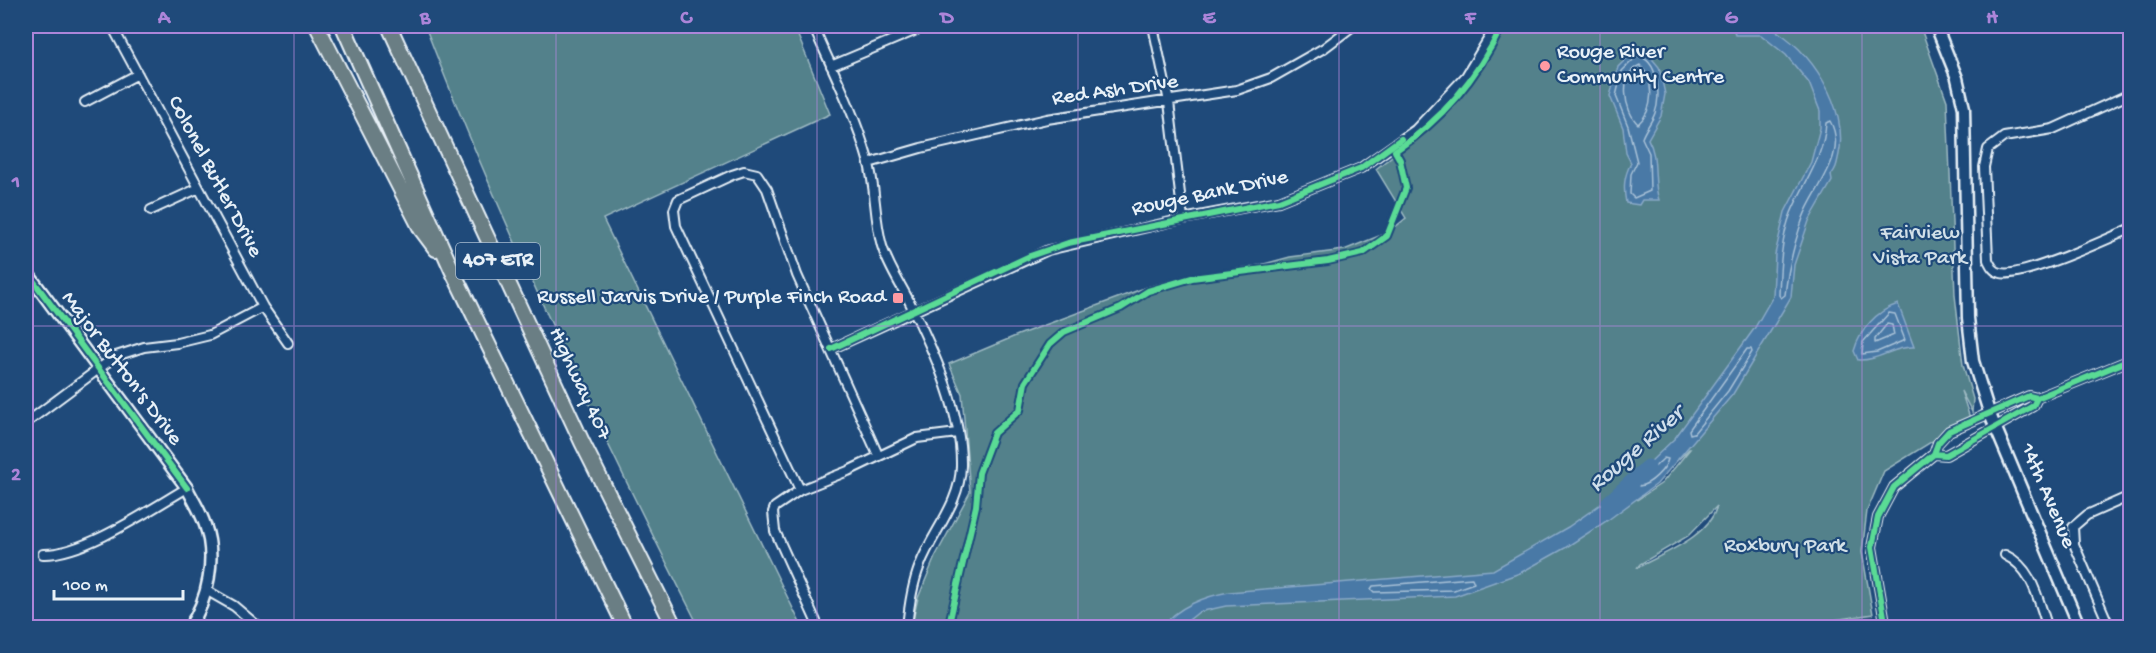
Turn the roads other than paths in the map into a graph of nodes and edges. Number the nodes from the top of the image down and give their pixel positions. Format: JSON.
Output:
{"nodes":[{"id":1,"x":112,"y":26,"type":"edge"},
{"id":2,"x":317,"y":26,"type":"edge"},
{"id":3,"x":343,"y":26,"type":"edge"},
{"id":4,"x":389,"y":26,"type":"edge"},
{"id":5,"x":400,"y":26,"type":"edge"},
{"id":6,"x":813,"y":26,"type":"edge"},
{"id":7,"x":926,"y":26,"type":"edge"},
{"id":8,"x":1154,"y":26,"type":"edge"},
{"id":9,"x":1353,"y":26,"type":"edge"},
{"id":10,"x":1496,"y":26,"type":"edge"},
{"id":11,"x":1936,"y":26,"type":"edge"},
{"id":12,"x":831,"y":66,"type":"junction"},
{"id":13,"x":138,"y":74,"type":"junction"},
{"id":14,"x":414,"y":81,"type":"junction"},
{"id":15,"x":2130,"y":94,"type":"edge"},
{"id":16,"x":85,"y":102,"type":"dead end"},
{"id":17,"x":1169,"y":102,"type":"junction"},
{"id":18,"x":869,"y":163,"type":"junction"},
{"id":19,"x":199,"y":188,"type":"junction"},
{"id":20,"x":151,"y":210,"type":"dead end"},
{"id":21,"x":1183,"y":219,"type":"junction"},
{"id":22,"x":2130,"y":229,"type":"edge"},
{"id":23,"x":452,"y":270,"type":"junction"},
{"id":24,"x":26,"y":271,"type":"edge"},
{"id":25,"x":262,"y":307,"type":"junction"},
{"id":26,"x":915,"y":311,"type":"junction"},
{"id":27,"x":288,"y":343,"type":"dead end"},
{"id":28,"x":831,"y":349,"type":"junction"},
{"id":29,"x":2130,"y":360,"type":"edge"},
{"id":30,"x":100,"y":368,"type":"junction"},
{"id":31,"x":2037,"y":398,"type":"junction"},
{"id":32,"x":1989,"y":412,"type":"junction"},
{"id":33,"x":26,"y":423,"type":"edge"},
{"id":34,"x":1995,"y":425,"type":"junction"},
{"id":35,"x":957,"y":433,"type":"junction"},
{"id":36,"x":1934,"y":454,"type":"junction"},
{"id":37,"x":878,"y":455,"type":"junction"},
{"id":38,"x":186,"y":488,"type":"junction"},
{"id":39,"x":800,"y":490,"type":"junction"},
{"id":40,"x":2130,"y":496,"type":"edge"},
{"id":41,"x":43,"y":554,"type":"dead end"},
{"id":42,"x":2004,"y":555,"type":"dead end"},
{"id":43,"x":206,"y":590,"type":"junction"},
{"id":44,"x":189,"y":627,"type":"edge"},
{"id":45,"x":260,"y":627,"type":"edge"},
{"id":46,"x":626,"y":627,"type":"edge"},
{"id":47,"x":675,"y":627,"type":"edge"},
{"id":48,"x":819,"y":627,"type":"edge"},
{"id":49,"x":907,"y":627,"type":"edge"},
{"id":50,"x":1886,"y":627,"type":"edge"},
{"id":51,"x":2048,"y":627,"type":"edge"},
{"id":52,"x":2080,"y":627,"type":"edge"},
{"id":53,"x":2110,"y":627,"type":"edge"}],
"edges":[{"from":1,"to":13,"type":"street","name":"Colonel Butler Drive"},
{"from":2,"to":23,"type":"highway"},
{"from":3,"to":23,"type":"highway","number":"407 ETR"},
{"from":4,"to":14,"type":"highway","name":"Highway 407","number":"407 ETR"},
{"from":5,"to":14,"type":"highway"},
{"from":6,"to":12,"type":"street"},
{"from":7,"to":12,"type":"street"},
{"from":8,"to":17,"type":"street"},
{"from":9,"to":17,"type":"street","name":"Red Ash Drive"},
{"from":10,"to":21,"type":"street","name":"Rouge Bank Drive"},
{"from":11,"to":32,"type":"main road","name":"14th Avenue"},
{"from":12,"to":18,"type":"street"},
{"from":13,"to":16,"type":"street"},
{"from":13,"to":19,"type":"street","name":"Colonel Butler Drive"},
{"from":14,"to":47,"type":"highway","name":"Highway 407","number":"407 ETR"},
{"from":15,"to":22,"type":"street"},
{"from":17,"to":18,"type":"street","name":"Red Ash Drive"},
{"from":17,"to":21,"type":"street"},
{"from":18,"to":26,"type":"street"},
{"from":19,"to":20,"type":"street"},
{"from":19,"to":25,"type":"street","name":"Colonel Butler Drive"},
{"from":21,"to":26,"type":"street","name":"Rouge Bank Drive"},
{"from":23,"to":46,"type":"highway","number":"407 ETR"},
{"from":24,"to":30,"type":"main road","name":"Major Button's Drive"},
{"from":25,"to":27,"type":"street","name":"Colonel Butler Drive"},
{"from":25,"to":30,"type":"street"},
{"from":26,"to":28,"type":"street","name":"Rouge Bank Drive"},
{"from":26,"to":35,"type":"street"},
{"from":28,"to":37,"type":"street"},
{"from":28,"to":39,"type":"street"},
{"from":29,"to":31,"type":"street"},
{"from":30,"to":33,"type":"street"},
{"from":30,"to":38,"type":"main road","name":"Major Button's Drive"},
{"from":31,"to":32,"type":"street"},
{"from":31,"to":34,"type":"street"},
{"from":32,"to":34,"type":"main road","name":"14th Avenue"},
{"from":32,"to":36,"type":"street"},
{"from":34,"to":36,"type":"street"},
{"from":34,"to":52,"type":"main road","name":"14th Avenue"},
{"from":35,"to":37,"type":"street"},
{"from":35,"to":49,"type":"street"},
{"from":36,"to":50,"type":"street"},
{"from":37,"to":39,"type":"street"},
{"from":38,"to":41,"type":"street"},
{"from":38,"to":43,"type":"main road","name":"Major Button's Drive"},
{"from":39,"to":48,"type":"street"},
{"from":40,"to":53,"type":"street"},
{"from":42,"to":51,"type":"street"},
{"from":43,"to":44,"type":"main road","name":"Major Button's Drive"},
{"from":43,"to":45,"type":"street"}]}
